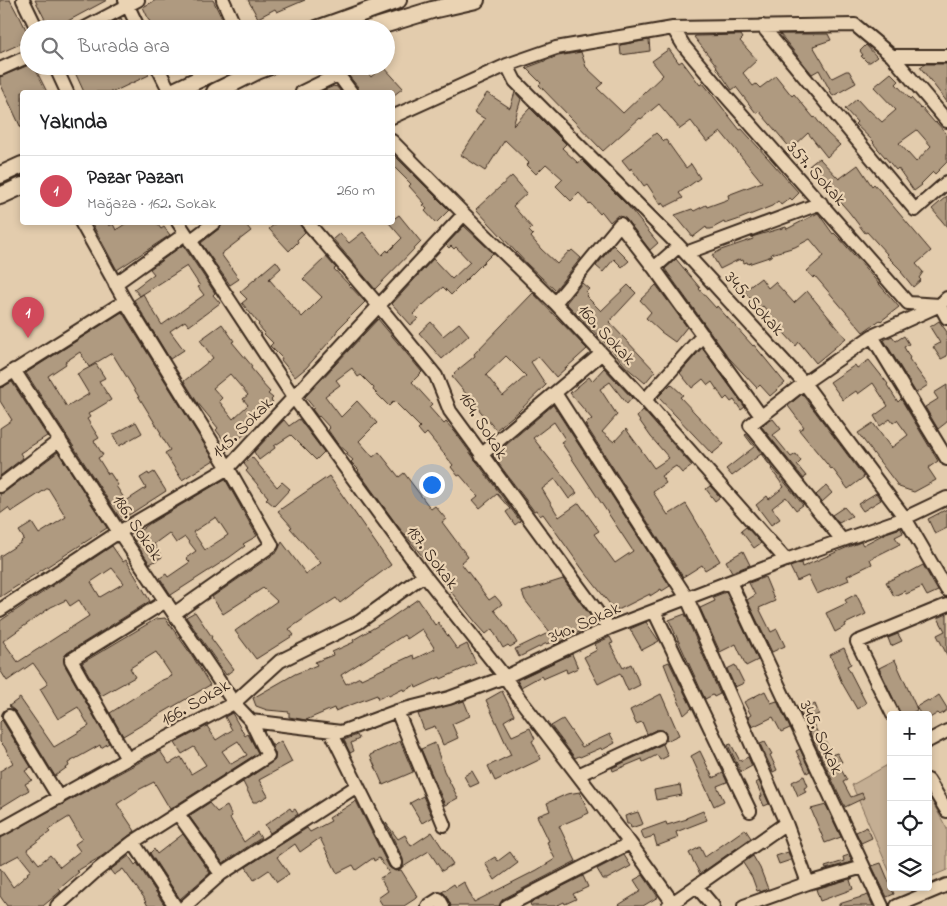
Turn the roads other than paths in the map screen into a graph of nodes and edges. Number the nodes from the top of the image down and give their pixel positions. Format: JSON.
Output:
{"nodes":[{"id":1,"x":22,"y":0,"type":"edge"},
{"id":2,"x":223,"y":0,"type":"edge"},
{"id":3,"x":398,"y":0,"type":"edge"},
{"id":4,"x":476,"y":0,"type":"edge"},
{"id":5,"x":130,"y":2,"type":"edge"},
{"id":6,"x":32,"y":20,"type":"edge"},
{"id":7,"x":99,"y":20,"type":"edge"},
{"id":8,"x":136,"y":20,"type":"edge"},
{"id":9,"x":232,"y":20,"type":"edge"},
{"id":10,"x":342,"y":20,"type":"edge"},
{"id":11,"x":395,"y":21,"type":"edge"},
{"id":12,"x":762,"y":26,"type":"junction"},
{"id":13,"x":674,"y":28,"type":"junction"},
{"id":14,"x":892,"y":56,"type":"junction"},
{"id":15,"x":947,"y":56,"type":"edge"},
{"id":16,"x":20,"y":60,"type":"edge"},
{"id":17,"x":507,"y":64,"type":"junction"},
{"id":18,"x":0,"y":69,"type":"edge"},
{"id":19,"x":59,"y":75,"type":"edge"},
{"id":20,"x":162,"y":75,"type":"edge"},
{"id":21,"x":208,"y":75,"type":"edge"},
{"id":22,"x":249,"y":75,"type":"edge"},
{"id":23,"x":328,"y":75,"type":"edge"},
{"id":24,"x":337,"y":75,"type":"edge"},
{"id":25,"x":66,"y":90,"type":"edge"},
{"id":26,"x":170,"y":90,"type":"edge"},
{"id":27,"x":175,"y":90,"type":"edge"},
{"id":28,"x":219,"y":90,"type":"edge"},
{"id":29,"x":305,"y":90,"type":"edge"},
{"id":30,"x":349,"y":90,"type":"edge"},
{"id":31,"x":395,"y":116,"type":"edge"},
{"id":32,"x":947,"y":121,"type":"edge"},
{"id":33,"x":395,"y":144,"type":"edge"},
{"id":34,"x":20,"y":166,"type":"edge"},
{"id":35,"x":0,"y":175,"type":"edge"},
{"id":36,"x":947,"y":182,"type":"edge"},
{"id":37,"x":20,"y":187,"type":"edge"},
{"id":38,"x":0,"y":196,"type":"edge"},
{"id":39,"x":821,"y":203,"type":"junction"},
{"id":40,"x":464,"y":214,"type":"junction"},
{"id":41,"x":83,"y":225,"type":"edge"},
{"id":42,"x":180,"y":225,"type":"edge"},
{"id":43,"x":210,"y":225,"type":"edge"},
{"id":44,"x":310,"y":225,"type":"edge"},
{"id":45,"x":188,"y":238,"type":"junction"},
{"id":46,"x":683,"y":250,"type":"junction"},
{"id":47,"x":654,"y":268,"type":"junction"},
{"id":48,"x":116,"y":284,"type":"junction"},
{"id":49,"x":125,"y":301,"type":"junction"},
{"id":50,"x":943,"y":301,"type":"edge"},
{"id":51,"x":555,"y":303,"type":"junction"},
{"id":52,"x":379,"y":306,"type":"junction"},
{"id":53,"x":947,"y":318,"type":"edge"},
{"id":54,"x":703,"y":335,"type":"junction"},
{"id":55,"x":872,"y":336,"type":"junction"},
{"id":56,"x":601,"y":354,"type":"junction"},
{"id":57,"x":14,"y":370,"type":"junction"},
{"id":58,"x":0,"y":380,"type":"edge"},
{"id":59,"x":804,"y":383,"type":"junction"},
{"id":60,"x":555,"y":393,"type":"junction"},
{"id":61,"x":294,"y":398,"type":"junction"},
{"id":62,"x":645,"y":400,"type":"junction"},
{"id":63,"x":761,"y":416,"type":"junction"},
{"id":64,"x":60,"y":440,"type":"junction"},
{"id":65,"x":481,"y":455,"type":"junction"},
{"id":66,"x":947,"y":459,"type":"edge"},
{"id":67,"x":228,"y":468,"type":"junction"},
{"id":68,"x":0,"y":486,"type":"edge"},
{"id":69,"x":947,"y":498,"type":"edge"},
{"id":70,"x":905,"y":518,"type":"junction"},
{"id":71,"x":119,"y":532,"type":"junction"},
{"id":72,"x":842,"y":540,"type":"junction"},
{"id":73,"x":786,"y":560,"type":"junction"},
{"id":74,"x":424,"y":576,"type":"junction"},
{"id":75,"x":730,"y":582,"type":"junction"},
{"id":76,"x":947,"y":590,"type":"edge"},
{"id":77,"x":687,"y":598,"type":"junction"},
{"id":78,"x":166,"y":601,"type":"junction"},
{"id":79,"x":947,"y":604,"type":"edge"},
{"id":80,"x":0,"y":610,"type":"edge"},
{"id":81,"x":654,"y":611,"type":"junction"},
{"id":82,"x":175,"y":613,"type":"junction"},
{"id":83,"x":610,"y":628,"type":"junction"},
{"id":84,"x":505,"y":677,"type":"junction"},
{"id":85,"x":234,"y":703,"type":"junction"},
{"id":86,"x":397,"y":711,"type":"junction"},
{"id":87,"x":891,"y":711,"type":"edge"},
{"id":88,"x":9,"y":716,"type":"dead end"},
{"id":89,"x":251,"y":721,"type":"junction"},
{"id":90,"x":947,"y":731,"type":"edge"},
{"id":91,"x":331,"y":732,"type":"junction"},
{"id":92,"x":658,"y":738,"type":"dead end"},
{"id":93,"x":932,"y":739,"type":"edge"},
{"id":94,"x":127,"y":759,"type":"junction"},
{"id":95,"x":578,"y":775,"type":"junction"},
{"id":96,"x":357,"y":786,"type":"junction"},
{"id":97,"x":932,"y":787,"type":"edge"},
{"id":98,"x":59,"y":798,"type":"junction"},
{"id":99,"x":750,"y":811,"type":"dead end"},
{"id":100,"x":947,"y":811,"type":"edge"},
{"id":101,"x":178,"y":814,"type":"junction"},
{"id":102,"x":786,"y":823,"type":"junction"},
{"id":103,"x":444,"y":825,"type":"dead end"},
{"id":104,"x":0,"y":830,"type":"edge"},
{"id":105,"x":133,"y":842,"type":"junction"},
{"id":106,"x":630,"y":843,"type":"junction"},
{"id":107,"x":396,"y":864,"type":"dead end"},
{"id":108,"x":863,"y":867,"type":"junction"},
{"id":109,"x":221,"y":874,"type":"junction"},
{"id":110,"x":808,"y":883,"type":"junction"},
{"id":111,"x":947,"y":885,"type":"edge"},
{"id":112,"x":697,"y":887,"type":"junction"},
{"id":113,"x":670,"y":904,"type":"edge"},
{"id":114,"x":57,"y":906,"type":"edge"},
{"id":115,"x":175,"y":906,"type":"edge"},
{"id":116,"x":185,"y":906,"type":"edge"},
{"id":117,"x":428,"y":906,"type":"edge"},
{"id":118,"x":443,"y":906,"type":"edge"},
{"id":119,"x":507,"y":906,"type":"edge"},
{"id":120,"x":713,"y":906,"type":"edge"},
{"id":121,"x":744,"y":906,"type":"edge"},
{"id":122,"x":882,"y":906,"type":"edge"},
{"id":123,"x":897,"y":906,"type":"edge"}],
"edges":[{"from":1,"to":6,"type":"street"},
{"from":2,"to":9,"type":"street"},
{"from":3,"to":10,"type":"main road"},
{"from":4,"to":11,"type":"main road"},
{"from":5,"to":7,"type":"street"},
{"from":5,"to":8,"type":"street"},
{"from":12,"to":13,"type":"street"},
{"from":12,"to":14,"type":"street"},
{"from":12,"to":36,"type":"street"},
{"from":13,"to":17,"type":"street"},
{"from":13,"to":39,"type":"street","name":"357. Sokak"},
{"from":14,"to":15,"type":"street"},
{"from":14,"to":32,"type":"street"},
{"from":16,"to":18,"type":"street"},
{"from":17,"to":31,"type":"street"},
{"from":17,"to":46,"type":"street","name":"345. Sokak"},
{"from":19,"to":25,"type":"street"},
{"from":20,"to":26,"type":"street"},
{"from":21,"to":27,"type":"main road"},
{"from":22,"to":28,"type":"main road"},
{"from":23,"to":29,"type":"street"},
{"from":24,"to":30,"type":"street"},
{"from":33,"to":40,"type":"street","name":"160. Sokak"},
{"from":34,"to":35,"type":"main road"},
{"from":37,"to":38,"type":"main road"},
{"from":39,"to":46,"type":"street"},
{"from":39,"to":50,"type":"street","name":"357. Sokak"},
{"from":40,"to":51,"type":"street","name":"160. Sokak"},
{"from":40,"to":52,"type":"street","name":"145. Sokak"},
{"from":41,"to":48,"type":"street"},
{"from":42,"to":45,"type":"street","name":"187. Sokak"},
{"from":43,"to":45,"type":"street"},
{"from":44,"to":52,"type":"street","name":"164. Sokak"},
{"from":45,"to":48,"type":"street"},
{"from":45,"to":61,"type":"street","name":"187. Sokak"},
{"from":46,"to":47,"type":"street"},
{"from":46,"to":59,"type":"street","name":"345. Sokak"},
{"from":47,"to":51,"type":"street"},
{"from":47,"to":54,"type":"street"},
{"from":48,"to":49,"type":"street"},
{"from":49,"to":57,"type":"street"},
{"from":49,"to":67,"type":"street"},
{"from":50,"to":53,"type":"street"},
{"from":50,"to":55,"type":"street"},
{"from":51,"to":56,"type":"street","name":"160. Sokak"},
{"from":52,"to":61,"type":"street","name":"145. Sokak"},
{"from":52,"to":65,"type":"street","name":"164. Sokak"},
{"from":54,"to":62,"type":"street"},
{"from":54,"to":63,"type":"street"},
{"from":55,"to":59,"type":"street"},
{"from":55,"to":66,"type":"street"},
{"from":56,"to":60,"type":"street"},
{"from":56,"to":62,"type":"street","name":"160. Sokak"},
{"from":57,"to":58,"type":"street"},
{"from":57,"to":64,"type":"street","name":"186. Sokak"},
{"from":59,"to":63,"type":"street"},
{"from":59,"to":70,"type":"street","name":"345. Sokak"},
{"from":60,"to":65,"type":"street"},
{"from":60,"to":77,"type":"street"},
{"from":61,"to":67,"type":"street","name":"145. Sokak"},
{"from":61,"to":74,"type":"street","name":"187. Sokak"},
{"from":62,"to":73,"type":"street","name":"160. Sokak"},
{"from":63,"to":72,"type":"street"},
{"from":64,"to":68,"type":"street"},
{"from":64,"to":71,"type":"street","name":"186. Sokak"},
{"from":65,"to":83,"type":"street","name":"164. Sokak"},
{"from":67,"to":71,"type":"street","name":"145. Sokak"},
{"from":67,"to":82,"type":"street"},
{"from":69,"to":70,"type":"street","name":"340. Sokak"},
{"from":70,"to":72,"type":"street","name":"340. Sokak"},
{"from":70,"to":76,"type":"street","name":"345. Sokak"},
{"from":71,"to":78,"type":"street","name":"186. Sokak"},
{"from":71,"to":80,"type":"street","name":"145. Sokak"},
{"from":72,"to":73,"type":"street","name":"340. Sokak"},
{"from":73,"to":75,"type":"street","name":"340. Sokak"},
{"from":74,"to":84,"type":"street","name":"187. Sokak"},
{"from":74,"to":85,"type":"street","name":"166. Sokak"},
{"from":75,"to":77,"type":"street","name":"340. Sokak"},
{"from":75,"to":108,"type":"street","name":"345. Sokak"},
{"from":77,"to":81,"type":"street","name":"340. Sokak"},
{"from":77,"to":102,"type":"street"},
{"from":78,"to":82,"type":"street","name":"186. Sokak"},
{"from":78,"to":94,"type":"street"},
{"from":79,"to":87,"type":"street"},
{"from":81,"to":83,"type":"street","name":"340. Sokak"},
{"from":81,"to":99,"type":"street"},
{"from":82,"to":85,"type":"street","name":"186. Sokak"},
{"from":83,"to":84,"type":"street","name":"340. Sokak"},
{"from":84,"to":86,"type":"street","name":"340. Sokak"},
{"from":84,"to":95,"type":"street","name":"187. Sokak"},
{"from":85,"to":89,"type":"street"},
{"from":85,"to":94,"type":"street","name":"166. Sokak"},
{"from":86,"to":91,"type":"street","name":"340. Sokak"},
{"from":86,"to":103,"type":"street"},
{"from":88,"to":98,"type":"street"},
{"from":89,"to":91,"type":"street","name":"340. Sokak"},
{"from":89,"to":101,"type":"street"},
{"from":90,"to":93,"type":"street"},
{"from":91,"to":96,"type":"street"},
{"from":92,"to":95,"type":"street"},
{"from":94,"to":98,"type":"street","name":"166. Sokak"},
{"from":95,"to":106,"type":"street","name":"187. Sokak"},
{"from":96,"to":107,"type":"street"},
{"from":96,"to":109,"type":"street"},
{"from":97,"to":100,"type":"street"},
{"from":98,"to":104,"type":"street","name":"166. Sokak"},
{"from":101,"to":105,"type":"street"},
{"from":101,"to":109,"type":"street"},
{"from":102,"to":110,"type":"street"},
{"from":102,"to":112,"type":"street"},
{"from":105,"to":114,"type":"street"},
{"from":105,"to":115,"type":"street"},
{"from":106,"to":113,"type":"street","name":"187. Sokak"},
{"from":106,"to":119,"type":"street"},
{"from":108,"to":110,"type":"street"},
{"from":108,"to":122,"type":"street","name":"345. Sokak"},
{"from":109,"to":116,"type":"street"},
{"from":110,"to":121,"type":"street"},
{"from":111,"to":123,"type":"street"},
{"from":112,"to":113,"type":"street"},
{"from":112,"to":120,"type":"street"},
{"from":117,"to":118,"type":"street"}]}
